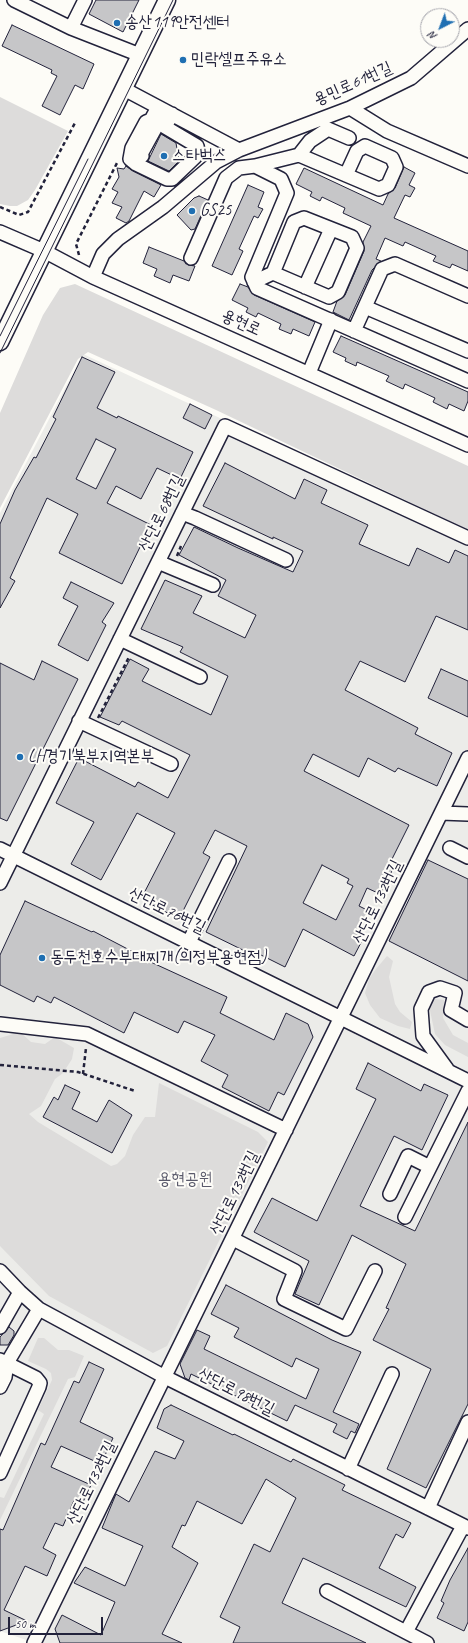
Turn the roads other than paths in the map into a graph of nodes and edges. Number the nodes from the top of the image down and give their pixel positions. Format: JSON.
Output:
{"nodes":[{"id":1,"x":14,"y":0,"type":"edge"},
{"id":2,"x":85,"y":0,"type":"edge"},
{"id":3,"x":167,"y":0,"type":"edge"},
{"id":4,"x":71,"y":28,"type":"junction"},
{"id":5,"x":468,"y":29,"type":"edge"},
{"id":6,"x":140,"y":55,"type":"junction"},
{"id":7,"x":124,"y":89,"type":"junction"},
{"id":8,"x":350,"y":108,"type":"junction"},
{"id":9,"x":165,"y":111,"type":"junction"},
{"id":10,"x":158,"y":123,"type":"junction"},
{"id":11,"x":349,"y":138,"type":"dead end"},
{"id":12,"x":239,"y":150,"type":"junction"},
{"id":13,"x":299,"y":155,"type":"junction"},
{"id":14,"x":142,"y":156,"type":"dead end"},
{"id":15,"x":255,"y":166,"type":"junction"},
{"id":16,"x":468,"y":166,"type":"edge"},
{"id":17,"x":346,"y":175,"type":"dead end"},
{"id":18,"x":331,"y":229,"type":"junction"},
{"id":19,"x":0,"y":232,"type":"edge"},
{"id":20,"x":44,"y":251,"type":"junction"},
{"id":21,"x":191,"y":258,"type":"dead end"},
{"id":22,"x":273,"y":273,"type":"junction"},
{"id":23,"x":93,"y":277,"type":"junction"},
{"id":24,"x":254,"y":282,"type":"junction"},
{"id":25,"x":305,"y":287,"type":"junction"},
{"id":26,"x":468,"y":296,"type":"edge"},
{"id":27,"x":365,"y":307,"type":"junction"},
{"id":28,"x":331,"y":320,"type":"junction"},
{"id":29,"x":354,"y":331,"type":"junction"},
{"id":30,"x":0,"y":342,"type":"edge"},
{"id":31,"x":468,"y":351,"type":"edge"},
{"id":32,"x":309,"y":373,"type":"junction"},
{"id":33,"x":468,"y":381,"type":"edge"},
{"id":34,"x":468,"y":445,"type":"edge"},
{"id":35,"x":182,"y":513,"type":"junction"},
{"id":36,"x":468,"y":538,"type":"edge"},
{"id":37,"x":286,"y":560,"type":"dead end"},
{"id":38,"x":158,"y":562,"type":"junction"},
{"id":39,"x":213,"y":585,"type":"dead end"},
{"id":40,"x":120,"y":639,"type":"junction"},
{"id":41,"x":200,"y":677,"type":"dead end"},
{"id":42,"x":79,"y":722,"type":"junction"},
{"id":43,"x":468,"y":758,"type":"edge"},
{"id":44,"x":171,"y":764,"type":"dead end"},
{"id":45,"x":441,"y":813,"type":"junction"},
{"id":46,"x":468,"y":814,"type":"edge"},
{"id":47,"x":450,"y":848,"type":"dead end"},
{"id":48,"x":0,"y":850,"type":"edge"},
{"id":49,"x":13,"y":856,"type":"junction"},
{"id":50,"x":468,"y":857,"type":"edge"},
{"id":51,"x":229,"y":861,"type":"dead end"},
{"id":52,"x":0,"y":883,"type":"edge"},
{"id":53,"x":189,"y":942,"type":"junction"},
{"id":54,"x":342,"y":1017,"type":"junction"},
{"id":55,"x":468,"y":1020,"type":"edge"},
{"id":56,"x":0,"y":1024,"type":"edge"},
{"id":57,"x":448,"y":1070,"type":"junction"},
{"id":58,"x":468,"y":1081,"type":"edge"},
{"id":59,"x":468,"y":1091,"type":"edge"},
{"id":60,"x":286,"y":1130,"type":"junction"},
{"id":61,"x":430,"y":1167,"type":"junction"},
{"id":62,"x":390,"y":1194,"type":"dead end"},
{"id":63,"x":405,"y":1217,"type":"dead end"},
{"id":64,"x":233,"y":1239,"type":"junction"},
{"id":65,"x":0,"y":1271,"type":"edge"},
{"id":66,"x":375,"y":1271,"type":"dead end"},
{"id":67,"x":20,"y":1292,"type":"junction"},
{"id":68,"x":39,"y":1309,"type":"junction"},
{"id":69,"x":0,"y":1328,"type":"edge"},
{"id":70,"x":4,"y":1362,"type":"edge"},
{"id":71,"x":392,"y":1374,"type":"dead end"},
{"id":72,"x":165,"y":1377,"type":"junction"},
{"id":73,"x":0,"y":1387,"type":"edge"},
{"id":74,"x":468,"y":1422,"type":"edge"},
{"id":75,"x":348,"y":1469,"type":"junction"},
{"id":76,"x":0,"y":1473,"type":"edge"},
{"id":77,"x":428,"y":1508,"type":"junction"},
{"id":78,"x":466,"y":1527,"type":"edge"},
{"id":79,"x":327,"y":1591,"type":"dead end"},
{"id":80,"x":406,"y":1632,"type":"junction"},
{"id":81,"x":34,"y":1643,"type":"edge"},
{"id":82,"x":427,"y":1643,"type":"edge"}],
"edges":[{"from":1,"to":4,"type":"street"},
{"from":2,"to":4,"type":"street"},
{"from":3,"to":6,"type":"main road"},
{"from":4,"to":6,"type":"street"},
{"from":5,"to":8,"type":"street","name":"용민로61번길"},
{"from":6,"to":7,"type":"main road"},
{"from":7,"to":9,"type":"street"},
{"from":7,"to":20,"type":"main road"},
{"from":8,"to":12,"type":"street","name":"용민로61번길"},
{"from":8,"to":16,"type":"street"},
{"from":9,"to":10,"type":"street"},
{"from":9,"to":12,"type":"street"},
{"from":10,"to":10,"type":"street"},
{"from":10,"to":14,"type":"street"},
{"from":11,"to":13,"type":"street"},
{"from":12,"to":23,"type":"street","name":"용민로61번길"},
{"from":13,"to":15,"type":"street"},
{"from":13,"to":17,"type":"street"},
{"from":15,"to":21,"type":"street"},
{"from":15,"to":24,"type":"street"},
{"from":18,"to":22,"type":"street"},
{"from":18,"to":25,"type":"street"},
{"from":18,"to":25,"type":"street"},
{"from":19,"to":20,"type":"street","name":"용현로"},
{"from":20,"to":23,"type":"street","name":"용현로"},
{"from":20,"to":30,"type":"main road"},
{"from":22,"to":24,"type":"street"},
{"from":22,"to":25,"type":"street"},
{"from":23,"to":32,"type":"street","name":"용현로"},
{"from":24,"to":28,"type":"street"},
{"from":26,"to":27,"type":"street"},
{"from":27,"to":29,"type":"street"},
{"from":27,"to":31,"type":"street"},
{"from":28,"to":29,"type":"street"},
{"from":28,"to":32,"type":"street"},
{"from":29,"to":33,"type":"street"},
{"from":32,"to":34,"type":"street","name":"용현로"},
{"from":35,"to":36,"type":"street","name":"산단로68번길"},
{"from":35,"to":37,"type":"street"},
{"from":35,"to":38,"type":"street","name":"산단로68번길"},
{"from":38,"to":39,"type":"street"},
{"from":38,"to":40,"type":"street","name":"산단로68번길"},
{"from":40,"to":41,"type":"street"},
{"from":40,"to":42,"type":"street","name":"산단로68번길"},
{"from":42,"to":44,"type":"street"},
{"from":42,"to":49,"type":"street","name":"산단로68번길"},
{"from":43,"to":45,"type":"street","name":"산단로132번길"},
{"from":45,"to":46,"type":"street"},
{"from":45,"to":54,"type":"street","name":"산단로132번길"},
{"from":47,"to":50,"type":"street"},
{"from":48,"to":49,"type":"street","name":"산단로76번길"},
{"from":49,"to":52,"type":"street","name":"산단로68번길"},
{"from":49,"to":53,"type":"street","name":"산단로76번길"},
{"from":51,"to":53,"type":"street"},
{"from":53,"to":54,"type":"street","name":"산단로76번길"},
{"from":54,"to":57,"type":"street","name":"산단로76번길"},
{"from":54,"to":60,"type":"street","name":"산단로132번길"},
{"from":55,"to":57,"type":"street"},
{"from":56,"to":60,"type":"street"},
{"from":57,"to":58,"type":"street","name":"산단로76번길"},
{"from":59,"to":61,"type":"street"},
{"from":60,"to":64,"type":"street","name":"산단로132번길"},
{"from":61,"to":62,"type":"street"},
{"from":61,"to":63,"type":"street"},
{"from":64,"to":66,"type":"street"},
{"from":64,"to":72,"type":"street","name":"산단로132번길"},
{"from":65,"to":67,"type":"street","name":"산단로98번길"},
{"from":67,"to":68,"type":"street","name":"산단로98번길"},
{"from":67,"to":69,"type":"street"},
{"from":68,"to":70,"type":"street"},
{"from":68,"to":72,"type":"street","name":"산단로98번길"},
{"from":70,"to":73,"type":"street"},
{"from":70,"to":76,"type":"street"},
{"from":71,"to":75,"type":"street"},
{"from":72,"to":75,"type":"street","name":"산단로98번길"},
{"from":72,"to":81,"type":"street","name":"산단로132번길"},
{"from":74,"to":77,"type":"street"},
{"from":75,"to":77,"type":"street","name":"산단로98번길"},
{"from":77,"to":78,"type":"street","name":"산단로98번길"},
{"from":78,"to":80,"type":"street"},
{"from":79,"to":80,"type":"street"},
{"from":80,"to":82,"type":"street"}]}
